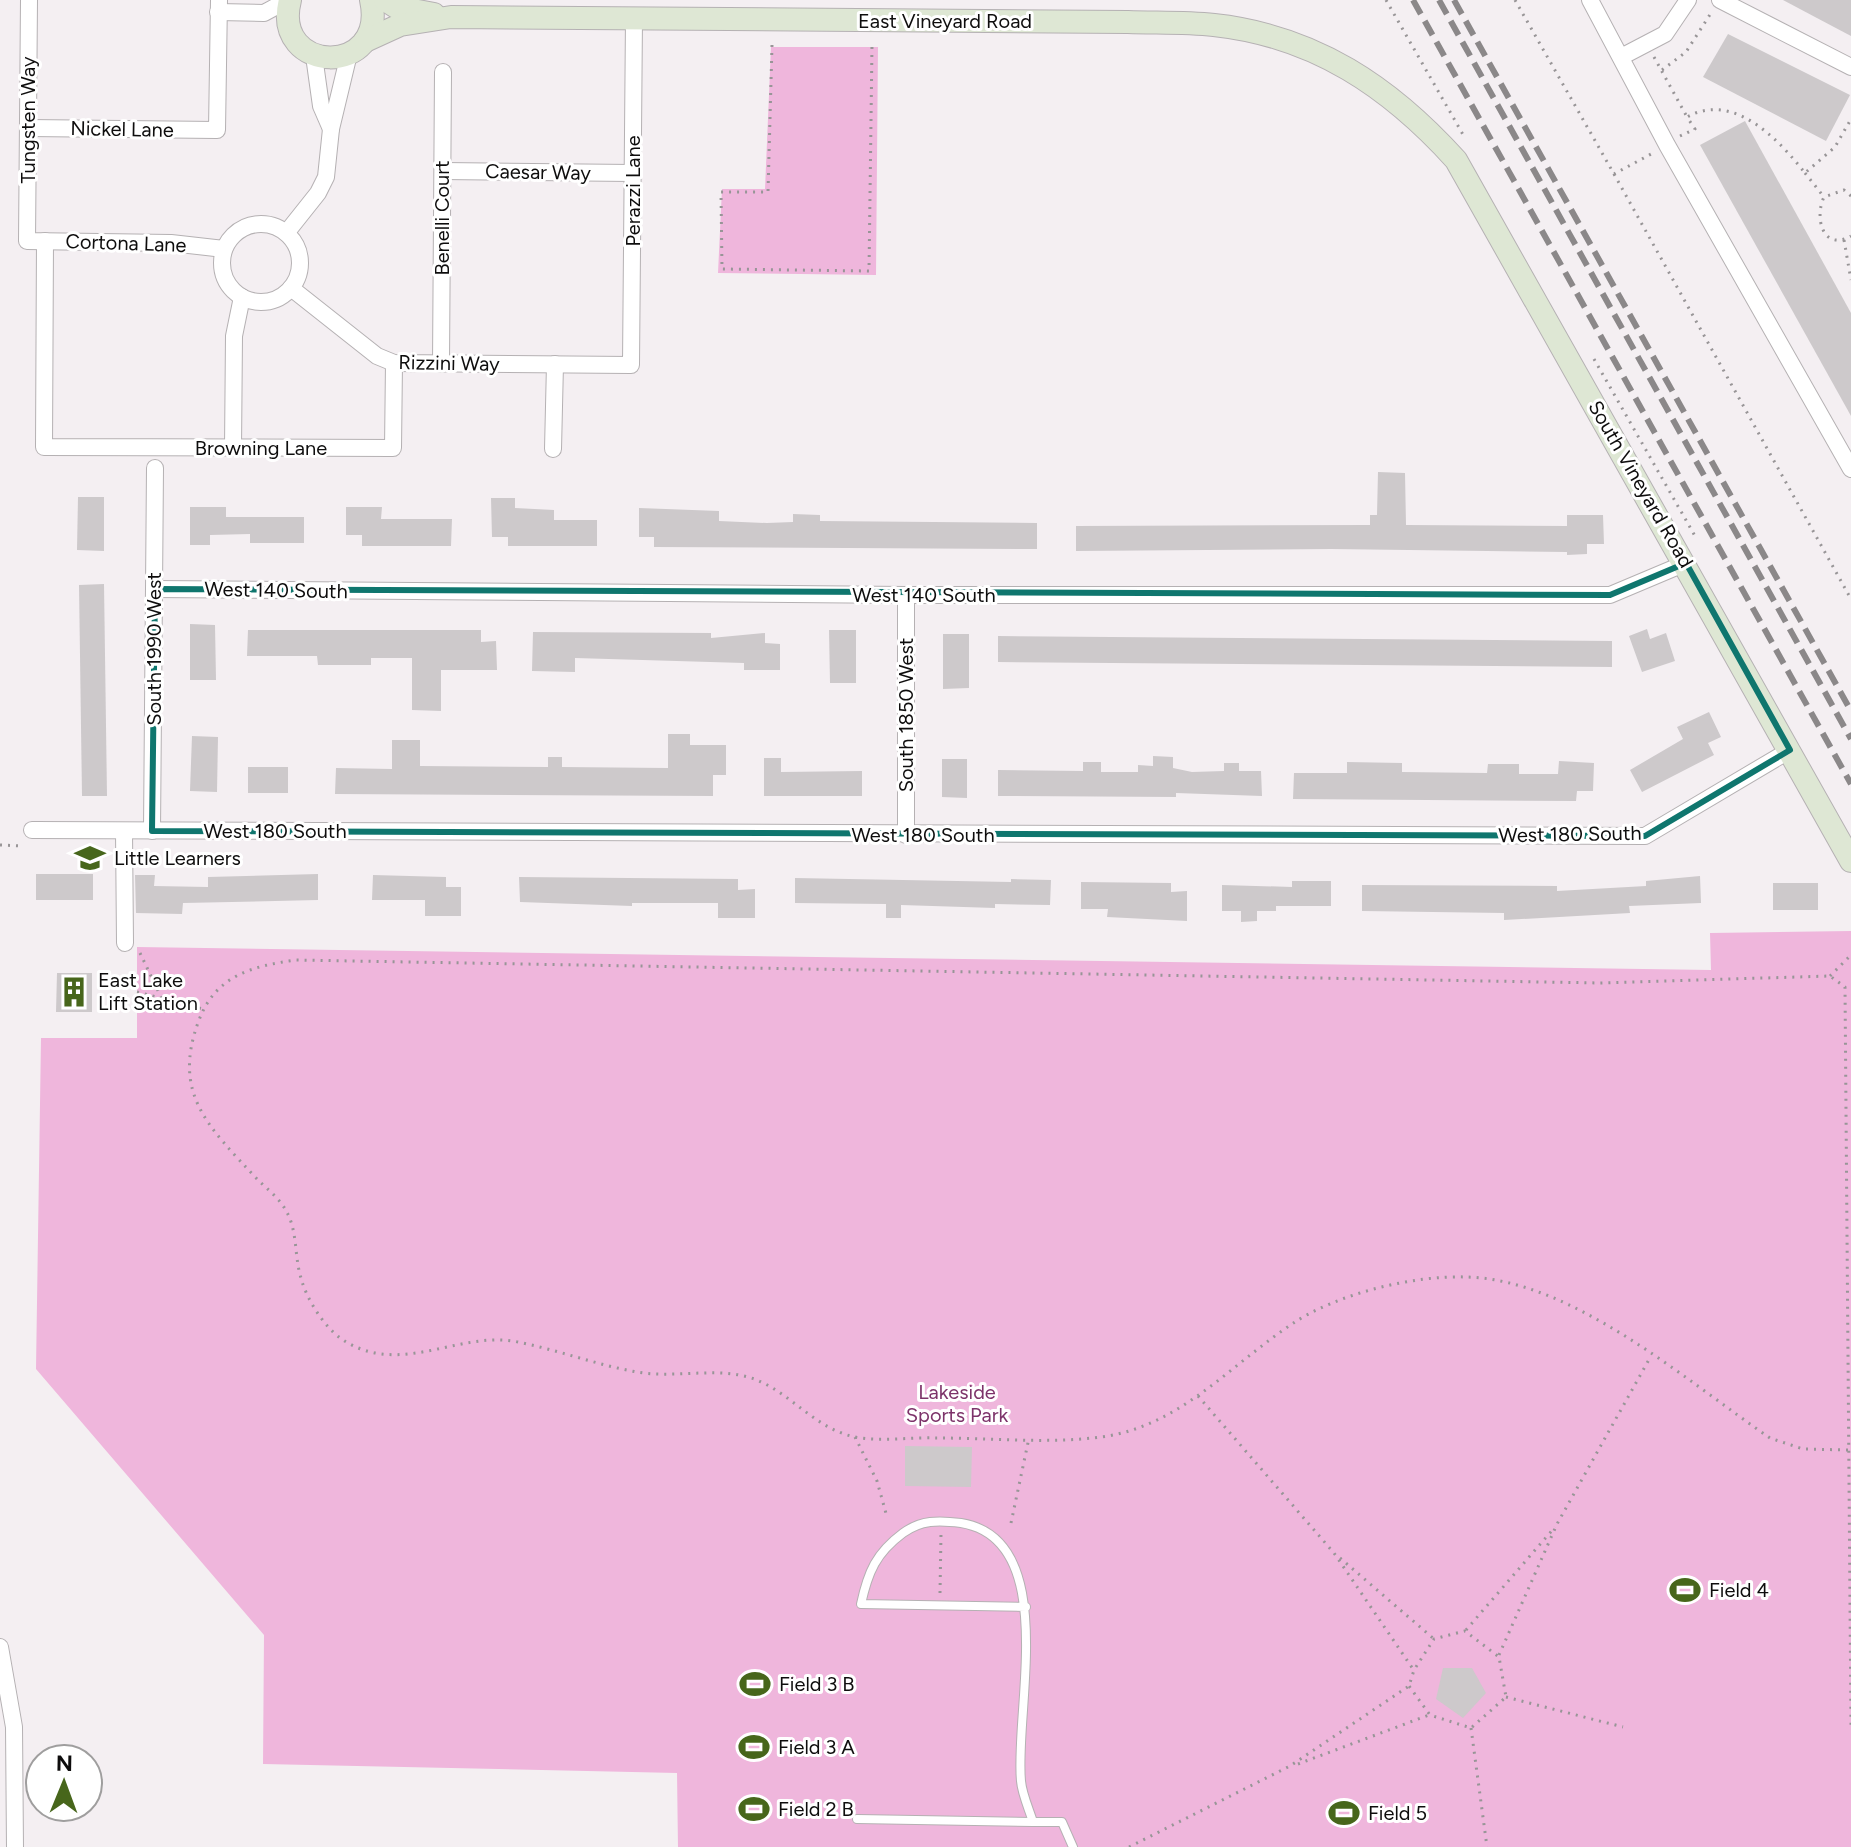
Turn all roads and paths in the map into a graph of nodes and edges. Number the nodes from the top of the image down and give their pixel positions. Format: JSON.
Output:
{"nodes":[{"id":1,"x":29,"y":0,"type":"edge"},
{"id":2,"x":289,"y":0,"type":"edge"},
{"id":3,"x":371,"y":0,"type":"edge"},
{"id":4,"x":385,"y":0,"type":"edge"},
{"id":5,"x":1386,"y":0,"type":"edge"},
{"id":6,"x":1515,"y":0,"type":"edge"},
{"id":7,"x":1590,"y":0,"type":"edge"},
{"id":8,"x":1688,"y":0,"type":"edge"},
{"id":9,"x":1716,"y":5,"type":"edge"},
{"id":10,"x":218,"y":6,"type":"edge"},
{"id":11,"x":264,"y":13,"type":"junction"},
{"id":12,"x":451,"y":17,"type":"junction"},
{"id":13,"x":634,"y":18,"type":"junction"},
{"id":14,"x":289,"y":27,"type":"junction"},
{"id":15,"x":772,"y":45,"type":"dead end"},
{"id":16,"x":872,"y":45,"type":"dead end"},
{"id":17,"x":357,"y":48,"type":"junction"},
{"id":18,"x":314,"y":56,"type":"junction"},
{"id":19,"x":1653,"y":56,"type":"dead end"},
{"id":20,"x":1621,"y":57,"type":"junction"},
{"id":21,"x":1851,"y":67,"type":"edge"},
{"id":22,"x":1662,"y":70,"type":"junction"},
{"id":23,"x":443,"y":72,"type":"dead end"},
{"id":24,"x":1417,"y":117,"type":"joint"},
{"id":25,"x":1687,"y":117,"type":"junction"},
{"id":26,"x":1851,"y":119,"type":"edge"},
{"id":27,"x":28,"y":128,"type":"junction"},
{"id":28,"x":331,"y":129,"type":"junction"},
{"id":29,"x":1677,"y":138,"type":"dead end"},
{"id":30,"x":1473,"y":150,"type":"dead end"},
{"id":31,"x":1659,"y":150,"type":"dead end"},
{"id":32,"x":443,"y":171,"type":"junction"},
{"id":33,"x":633,"y":173,"type":"junction"},
{"id":34,"x":1805,"y":173,"type":"junction"},
{"id":35,"x":1614,"y":174,"type":"junction"},
{"id":36,"x":1851,"y":196,"type":"edge"},
{"id":37,"x":1824,"y":197,"type":"junction"},
{"id":38,"x":287,"y":232,"type":"junction"},
{"id":39,"x":1851,"y":236,"type":"edge"},
{"id":40,"x":1844,"y":240,"type":"junction"},
{"id":41,"x":27,"y":241,"type":"joint"},
{"id":42,"x":45,"y":241,"type":"junction"},
{"id":43,"x":224,"y":249,"type":"junction"},
{"id":44,"x":1851,"y":280,"type":"edge"},
{"id":45,"x":291,"y":288,"type":"junction"},
{"id":46,"x":242,"y":297,"type":"junction"},
{"id":47,"x":394,"y":363,"type":"junction"},
{"id":48,"x":441,"y":364,"type":"junction"},
{"id":49,"x":555,"y":364,"type":"junction"},
{"id":50,"x":631,"y":365,"type":"joint"},
{"id":51,"x":1845,"y":446,"type":"edge"},
{"id":52,"x":233,"y":448,"type":"junction"},
{"id":53,"x":553,"y":449,"type":"dead end"},
{"id":54,"x":155,"y":468,"type":"dead end"},
{"id":55,"x":1851,"y":469,"type":"edge"},
{"id":56,"x":1661,"y":475,"type":"dead end"},
{"id":57,"x":1692,"y":538,"type":"dead end"},
{"id":58,"x":1686,"y":563,"type":"junction"},
{"id":59,"x":155,"y":589,"type":"junction"},
{"id":60,"x":906,"y":595,"type":"junction"},
{"id":61,"x":1851,"y":599,"type":"edge"},
{"id":62,"x":1790,"y":750,"type":"junction"},
{"id":63,"x":124,"y":831,"type":"junction"},
{"id":64,"x":152,"y":831,"type":"junction"},
{"id":65,"x":906,"y":835,"type":"junction"},
{"id":66,"x":30,"y":838,"type":"joint"},
{"id":67,"x":0,"y":845,"type":"edge"},
{"id":68,"x":1851,"y":861,"type":"edge"},
{"id":69,"x":125,"y":943,"type":"joint"},
{"id":70,"x":1851,"y":955,"type":"edge"},
{"id":71,"x":1830,"y":976,"type":"junction"},
{"id":72,"x":137,"y":992,"type":"dead end"},
{"id":73,"x":162,"y":999,"type":"junction"},
{"id":74,"x":203,"y":1009,"type":"junction"},
{"id":75,"x":1651,"y":1356,"type":"junction"},
{"id":76,"x":1198,"y":1396,"type":"junction"},
{"id":77,"x":855,"y":1437,"type":"junction"},
{"id":78,"x":1029,"y":1438,"type":"junction"},
{"id":79,"x":1848,"y":1450,"type":"junction"},
{"id":80,"x":887,"y":1517,"type":"dead end"},
{"id":81,"x":942,"y":1520,"type":"junction"},
{"id":82,"x":1011,"y":1523,"type":"dead end"},
{"id":83,"x":1557,"y":1524,"type":"junction"},
{"id":84,"x":1334,"y":1553,"type":"junction"},
{"id":85,"x":940,"y":1605,"type":"junction"},
{"id":86,"x":1026,"y":1607,"type":"junction"},
{"id":87,"x":1465,"y":1631,"type":"junction"},
{"id":88,"x":1434,"y":1639,"type":"junction"},
{"id":89,"x":0,"y":1647,"type":"edge"},
{"id":90,"x":1499,"y":1657,"type":"junction"},
{"id":91,"x":1414,"y":1670,"type":"junction"},
{"id":92,"x":1409,"y":1686,"type":"junction"},
{"id":93,"x":1506,"y":1697,"type":"junction"},
{"id":94,"x":1430,"y":1715,"type":"junction"},
{"id":95,"x":1851,"y":1726,"type":"edge"},
{"id":96,"x":1623,"y":1727,"type":"dead end"},
{"id":97,"x":1471,"y":1728,"type":"junction"},
{"id":98,"x":1290,"y":1766,"type":"junction"},
{"id":99,"x":857,"y":1819,"type":"dead end"},
{"id":100,"x":1033,"y":1822,"type":"junction"},
{"id":101,"x":15,"y":1847,"type":"edge"},
{"id":102,"x":1073,"y":1847,"type":"edge"},
{"id":103,"x":1129,"y":1847,"type":"edge"},
{"id":104,"x":1487,"y":1847,"type":"edge"}],
"edges":[{"from":1,"to":27,"type":"street","name":"Tungsten Way"},
{"from":2,"to":11,"type":"street"},
{"from":2,"to":14,"type":"street"},
{"from":3,"to":17,"type":"street"},
{"from":4,"to":12,"type":"street","name":"East Vineyard Road"},
{"from":5,"to":30,"type":"path"},
{"from":6,"to":35,"type":"path"},
{"from":7,"to":20,"type":"street"},
{"from":8,"to":20,"type":"street"},
{"from":9,"to":21,"type":"street"},
{"from":9,"to":22,"type":"path"},
{"from":10,"to":11,"type":"street"},
{"from":10,"to":27,"type":"street","name":"Nickel Lane"},
{"from":11,"to":14,"type":"street"},
{"from":12,"to":13,"type":"street","name":"East Vineyard Road"},
{"from":12,"to":17,"type":"street","name":"East Vineyard Road"},
{"from":13,"to":24,"type":"street","name":"East Vineyard Road"},
{"from":13,"to":33,"type":"street","name":"Perazzi Lane"},
{"from":14,"to":18,"type":"street"},
{"from":15,"to":16,"type":"path"},
{"from":17,"to":18,"type":"street"},
{"from":17,"to":28,"type":"street"},
{"from":18,"to":28,"type":"street"},
{"from":19,"to":22,"type":"path"},
{"from":20,"to":51,"type":"street"},
{"from":22,"to":25,"type":"path"},
{"from":23,"to":32,"type":"street","name":"Benelli Court"},
{"from":24,"to":58,"type":"street","name":"South Vineyard Road"},
{"from":25,"to":29,"type":"path"},
{"from":25,"to":34,"type":"path"},
{"from":26,"to":34,"type":"path"},
{"from":27,"to":41,"type":"street","name":"Tungsten Way"},
{"from":28,"to":38,"type":"street"},
{"from":31,"to":35,"type":"path"},
{"from":32,"to":33,"type":"street","name":"Caesar Way"},
{"from":32,"to":48,"type":"street","name":"Benelli Court"},
{"from":33,"to":50,"type":"street","name":"Perazzi Lane"},
{"from":34,"to":37,"type":"path"},
{"from":35,"to":61,"type":"path"},
{"from":36,"to":37,"type":"path"},
{"from":37,"to":40,"type":"path"},
{"from":38,"to":43,"type":"street"},
{"from":38,"to":45,"type":"street"},
{"from":39,"to":40,"type":"path"},
{"from":40,"to":44,"type":"path"},
{"from":41,"to":42,"type":"street","name":"Cortona Lane"},
{"from":42,"to":43,"type":"street","name":"Cortona Lane"},
{"from":42,"to":52,"type":"street","name":"Browning Lane"},
{"from":43,"to":46,"type":"street"},
{"from":45,"to":46,"type":"street"},
{"from":45,"to":47,"type":"street","name":"Rizzini Way"},
{"from":46,"to":52,"type":"street"},
{"from":47,"to":48,"type":"street","name":"Rizzini Way"},
{"from":47,"to":52,"type":"street","name":"Browning Lane"},
{"from":48,"to":49,"type":"street","name":"Rizzini Way"},
{"from":49,"to":50,"type":"street","name":"Rizzini Way"},
{"from":49,"to":53,"type":"street"},
{"from":51,"to":55,"type":"street"},
{"from":54,"to":59,"type":"street","name":"South 1990 West"},
{"from":56,"to":57,"type":"path"},
{"from":58,"to":60,"type":"street","name":"West 140 South"},
{"from":58,"to":62,"type":"street","name":"South Vineyard Road"},
{"from":59,"to":60,"type":"street","name":"West 140 South"},
{"from":59,"to":64,"type":"street","name":"South 1990 West"},
{"from":60,"to":65,"type":"street","name":"South 1850 West"},
{"from":62,"to":65,"type":"street","name":"West 180 South"},
{"from":62,"to":68,"type":"street","name":"South Vineyard Road"},
{"from":63,"to":64,"type":"street","name":"West 180 South"},
{"from":63,"to":66,"type":"street","name":"West 180 South"},
{"from":63,"to":69,"type":"street"},
{"from":64,"to":65,"type":"street","name":"West 180 South"},
{"from":66,"to":67,"type":"path"},
{"from":69,"to":73,"type":"path"},
{"from":70,"to":71,"type":"path"},
{"from":71,"to":74,"type":"path"},
{"from":71,"to":79,"type":"path"},
{"from":72,"to":73,"type":"path"},
{"from":73,"to":74,"type":"path"},
{"from":74,"to":77,"type":"path"},
{"from":75,"to":76,"type":"path"},
{"from":75,"to":79,"type":"path"},
{"from":75,"to":83,"type":"path"},
{"from":76,"to":78,"type":"path"},
{"from":76,"to":84,"type":"path"},
{"from":77,"to":78,"type":"path"},
{"from":77,"to":80,"type":"path"},
{"from":78,"to":82,"type":"path"},
{"from":79,"to":95,"type":"path"},
{"from":81,"to":85,"type":"path"},
{"from":81,"to":85,"type":"lane"},
{"from":81,"to":86,"type":"lane"},
{"from":83,"to":87,"type":"path"},
{"from":83,"to":90,"type":"path"},
{"from":84,"to":88,"type":"path"},
{"from":84,"to":91,"type":"path"},
{"from":85,"to":86,"type":"lane"},
{"from":86,"to":100,"type":"lane"},
{"from":87,"to":88,"type":"path"},
{"from":87,"to":90,"type":"path"},
{"from":88,"to":91,"type":"path"},
{"from":89,"to":101,"type":"street"},
{"from":90,"to":93,"type":"path"},
{"from":91,"to":92,"type":"path"},
{"from":92,"to":94,"type":"path"},
{"from":92,"to":98,"type":"path"},
{"from":93,"to":96,"type":"path"},
{"from":93,"to":97,"type":"path"},
{"from":94,"to":97,"type":"path"},
{"from":94,"to":98,"type":"path"},
{"from":97,"to":104,"type":"path"},
{"from":98,"to":103,"type":"path"},
{"from":99,"to":100,"type":"lane"},
{"from":100,"to":102,"type":"lane"}]}
